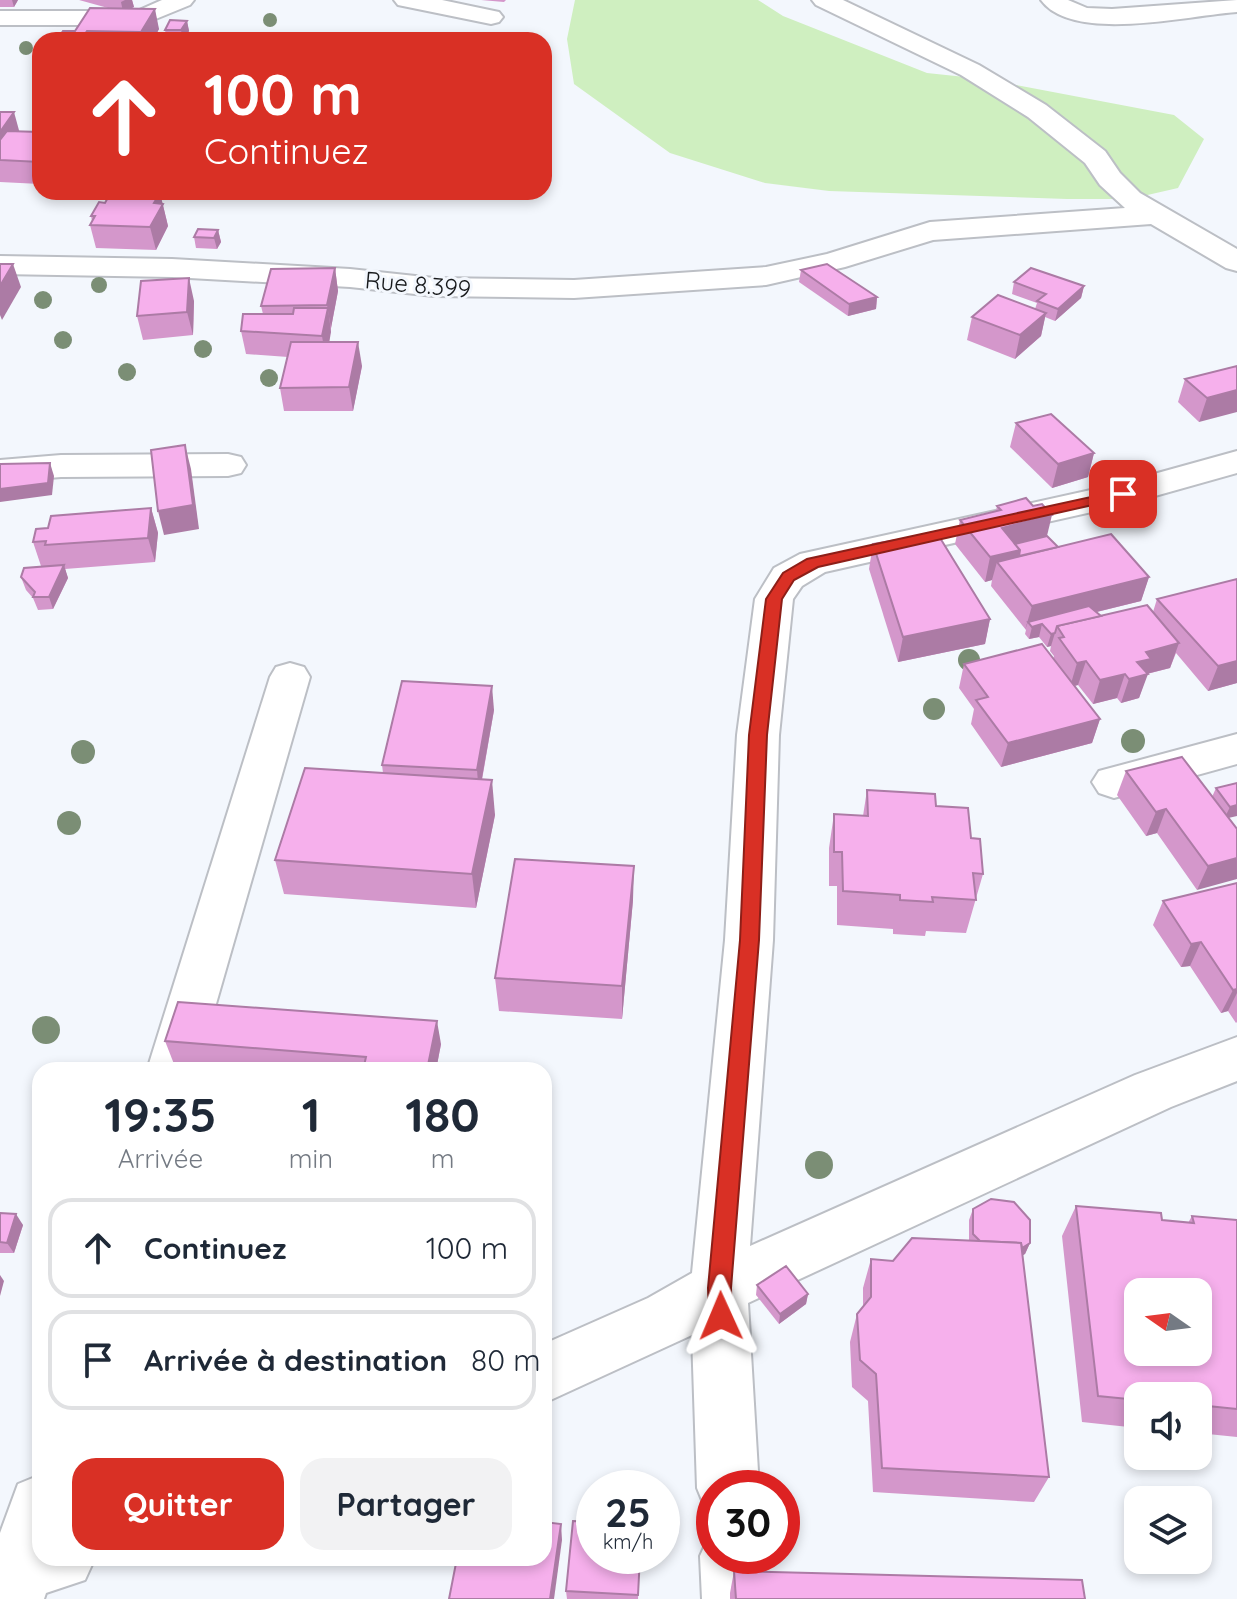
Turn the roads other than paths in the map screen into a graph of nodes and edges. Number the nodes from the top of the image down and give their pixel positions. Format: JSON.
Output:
{"nodes":[{"id":1,"x":182,"y":0,"type":"edge"},
{"id":2,"x":406,"y":0,"type":"edge"},
{"id":3,"x":824,"y":0,"type":"edge"},
{"id":4,"x":1053,"y":0,"type":"edge"},
{"id":5,"x":1237,"y":5,"type":"edge"},
{"id":6,"x":491,"y":17,"type":"dead end"},
{"id":7,"x":0,"y":18,"type":"edge"},
{"id":8,"x":1153,"y":215,"type":"junction"},
{"id":9,"x":1237,"y":262,"type":"edge"},
{"id":10,"x":0,"y":265,"type":"edge"},
{"id":11,"x":1237,"y":462,"type":"edge"},
{"id":12,"x":228,"y":465,"type":"dead end"},
{"id":13,"x":0,"y":471,"type":"edge"},
{"id":14,"x":290,"y":677,"type":"dead end"},
{"id":15,"x":1237,"y":749,"type":"edge"},
{"id":16,"x":1114,"y":782,"type":"dead end"},
{"id":17,"x":1237,"y":1059,"type":"edge"},
{"id":18,"x":174,"y":1062,"type":"edge"},
{"id":19,"x":719,"y":1288,"type":"junction"},
{"id":20,"x":552,"y":1370,"type":"edge"},
{"id":21,"x":727,"y":1470,"type":"edge"},
{"id":22,"x":32,"y":1539,"type":"edge"},
{"id":23,"x":24,"y":1572,"type":"edge"},
{"id":24,"x":733,"y":1574,"type":"edge"},
{"id":25,"x":734,"y":1599,"type":"edge"}],
"edges":[{"from":1,"to":7,"type":"street"},
{"from":2,"to":6,"type":"street"},
{"from":3,"to":8,"type":"street"},
{"from":4,"to":5,"type":"street"},
{"from":8,"to":9,"type":"street"},
{"from":8,"to":10,"type":"street","name":"Rue 8.399"},
{"from":11,"to":19,"type":"street"},
{"from":12,"to":13,"type":"street"},
{"from":14,"to":18,"type":"street"},
{"from":15,"to":16,"type":"street"},
{"from":17,"to":19,"type":"street"},
{"from":19,"to":20,"type":"street"},
{"from":19,"to":21,"type":"street"},
{"from":22,"to":23,"type":"street"},
{"from":24,"to":25,"type":"street"}]}
